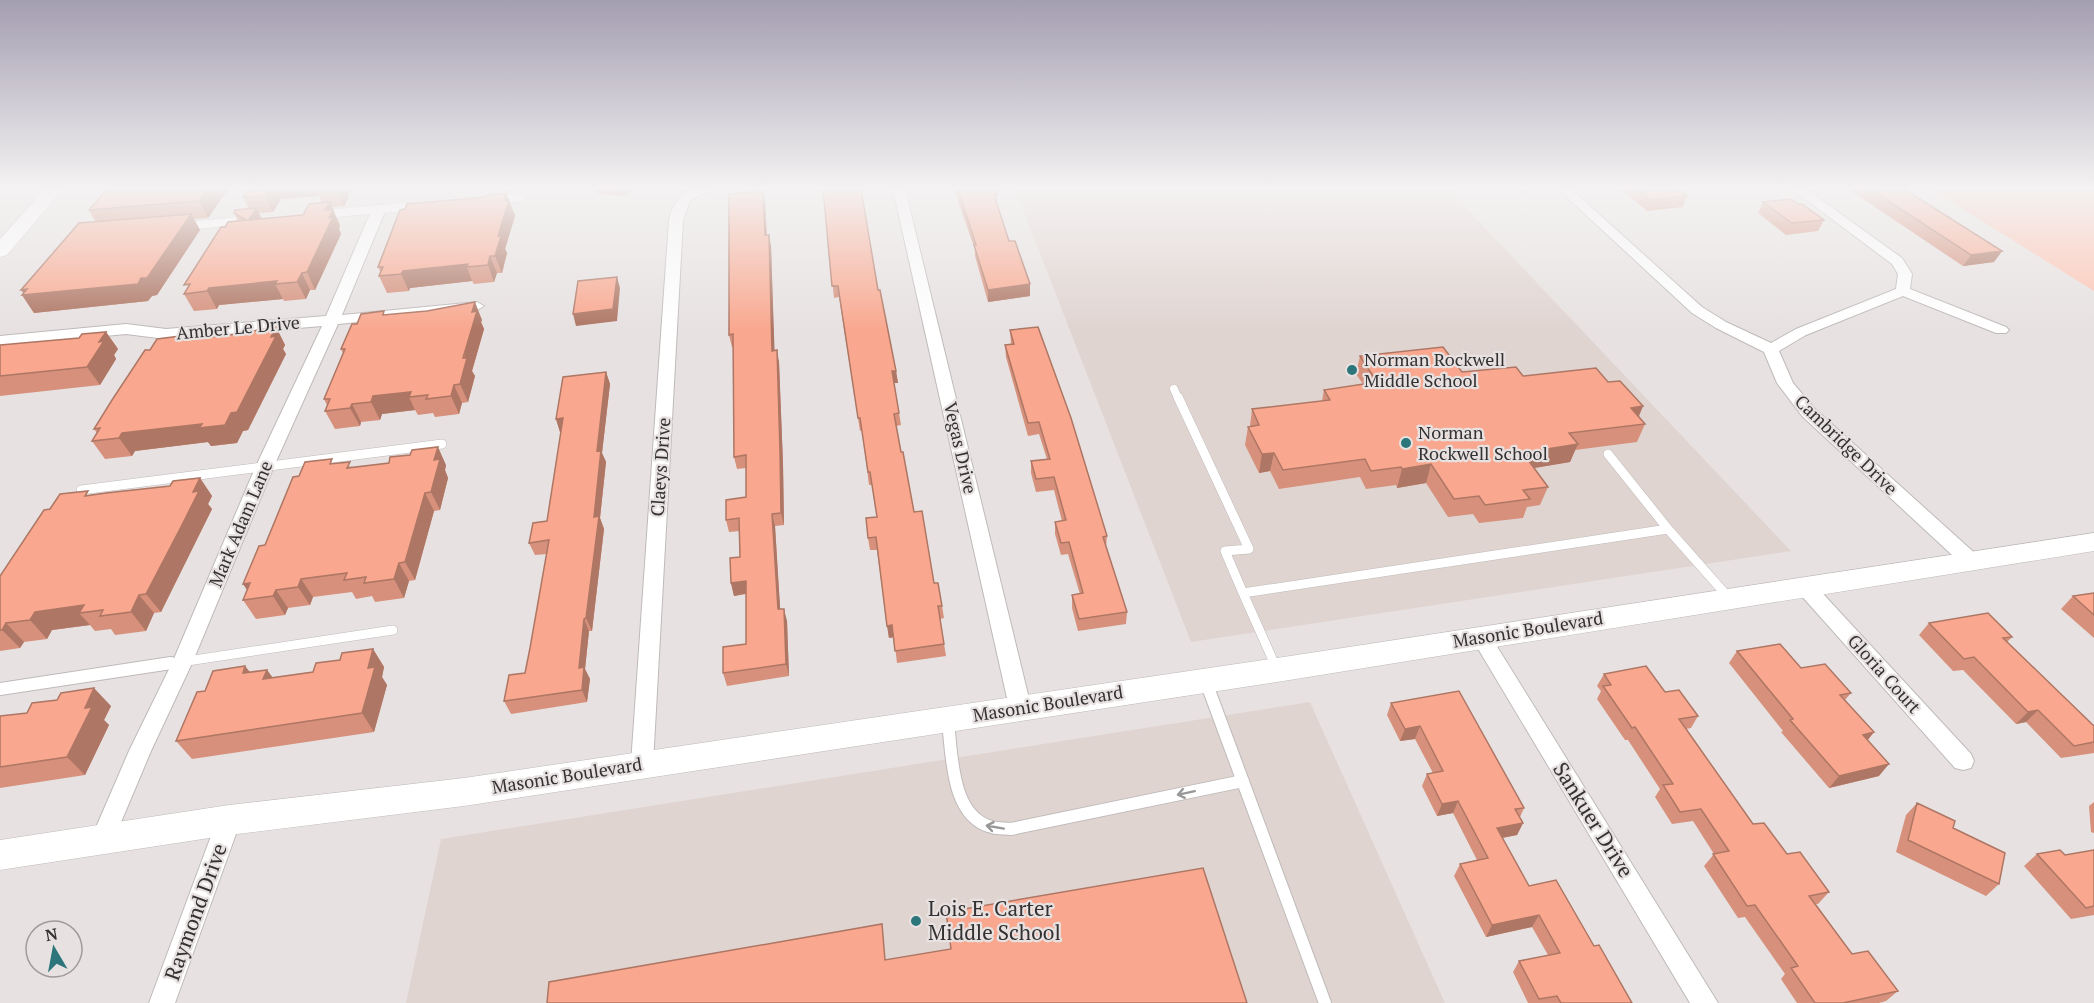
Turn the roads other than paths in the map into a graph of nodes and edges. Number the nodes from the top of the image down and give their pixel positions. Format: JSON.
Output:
{"nodes":[{"id":1,"x":12,"y":236,"type":"edge"},
{"id":2,"x":368,"y":236,"type":"edge"},
{"id":3,"x":675,"y":236,"type":"edge"},
{"id":4,"x":910,"y":236,"type":"edge"},
{"id":5,"x":1615,"y":236,"type":"edge"},
{"id":6,"x":1864,"y":236,"type":"edge"},
{"id":7,"x":2,"y":247,"type":"edge"},
{"id":8,"x":1903,"y":291,"type":"junction"},
{"id":9,"x":477,"y":306,"type":"dead end"},
{"id":10,"x":332,"y":320,"type":"junction"},
{"id":11,"x":2001,"y":330,"type":"dead end"},
{"id":12,"x":0,"y":341,"type":"edge"},
{"id":13,"x":1771,"y":349,"type":"junction"},
{"id":14,"x":1174,"y":389,"type":"dead end"},
{"id":15,"x":442,"y":444,"type":"dead end"},
{"id":16,"x":1608,"y":454,"type":"dead end"},
{"id":17,"x":265,"y":466,"type":"junction"},
{"id":18,"x":81,"y":490,"type":"edge"},
{"id":19,"x":1668,"y":529,"type":"junction"},
{"id":20,"x":2094,"y":542,"type":"edge"},
{"id":21,"x":1972,"y":562,"type":"junction"},
{"id":22,"x":1806,"y":588,"type":"junction"},
{"id":23,"x":1243,"y":592,"type":"junction"},
{"id":24,"x":1729,"y":599,"type":"junction"},
{"id":25,"x":393,"y":630,"type":"dead end"},
{"id":26,"x":1481,"y":637,"type":"junction"},
{"id":27,"x":183,"y":661,"type":"junction"},
{"id":28,"x":1277,"y":670,"type":"junction"},
{"id":29,"x":1206,"y":681,"type":"junction"},
{"id":30,"x":0,"y":689,"type":"edge"},
{"id":31,"x":1020,"y":707,"type":"junction"},
{"id":32,"x":948,"y":719,"type":"junction"},
{"id":33,"x":1963,"y":761,"type":"dead end"},
{"id":34,"x":642,"y":764,"type":"junction"},
{"id":35,"x":1243,"y":781,"type":"junction"},
{"id":36,"x":229,"y":820,"type":"junction"},
{"id":37,"x":103,"y":839,"type":"junction"},
{"id":38,"x":0,"y":855,"type":"edge"},
{"id":39,"x":162,"y":1003,"type":"edge"},
{"id":40,"x":1325,"y":1003,"type":"edge"},
{"id":41,"x":1705,"y":1003,"type":"edge"}],
"edges":[{"from":1,"to":7,"type":"street"},
{"from":2,"to":10,"type":"street","name":"Mark Adam Lane"},
{"from":3,"to":34,"type":"street","name":"Claeys Drive"},
{"from":4,"to":31,"type":"street","name":"Vegas Drive"},
{"from":5,"to":13,"type":"street"},
{"from":6,"to":8,"type":"street"},
{"from":8,"to":11,"type":"street"},
{"from":8,"to":13,"type":"street"},
{"from":9,"to":10,"type":"street","name":"Amber Le Drive"},
{"from":10,"to":12,"type":"street","name":"Amber Le Drive"},
{"from":10,"to":17,"type":"street","name":"Mark Adam Lane"},
{"from":13,"to":21,"type":"street","name":"Cambridge Drive"},
{"from":14,"to":23,"type":"lane"},
{"from":15,"to":17,"type":"lane"},
{"from":16,"to":19,"type":"lane"},
{"from":17,"to":18,"type":"lane"},
{"from":17,"to":27,"type":"street","name":"Mark Adam Lane"},
{"from":19,"to":23,"type":"lane"},
{"from":19,"to":24,"type":"lane"},
{"from":20,"to":21,"type":"street","name":"Masonic Boulevard"},
{"from":21,"to":22,"type":"street","name":"Masonic Boulevard"},
{"from":22,"to":24,"type":"street","name":"Masonic Boulevard"},
{"from":22,"to":33,"type":"street","name":"Gloria Court"},
{"from":23,"to":28,"type":"lane"},
{"from":24,"to":26,"type":"street","name":"Masonic Boulevard"},
{"from":25,"to":27,"type":"lane"},
{"from":26,"to":28,"type":"street","name":"Masonic Boulevard"},
{"from":26,"to":41,"type":"street","name":"Sankuer Drive"},
{"from":27,"to":30,"type":"lane"},
{"from":27,"to":37,"type":"street","name":"Mark Adam Lane"},
{"from":28,"to":29,"type":"street","name":"Masonic Boulevard"},
{"from":29,"to":31,"type":"street","name":"Masonic Boulevard"},
{"from":29,"to":35,"type":"lane"},
{"from":31,"to":32,"type":"street","name":"Masonic Boulevard"},
{"from":32,"to":34,"type":"street","name":"Masonic Boulevard"},
{"from":35,"to":32,"type":"lane","one_way":true},
{"from":34,"to":36,"type":"street","name":"Masonic Boulevard"},
{"from":35,"to":40,"type":"lane"},
{"from":36,"to":37,"type":"street","name":"Masonic Boulevard"},
{"from":36,"to":39,"type":"street","name":"Raymond Drive"},
{"from":37,"to":38,"type":"street","name":"Masonic Boulevard"}]}
